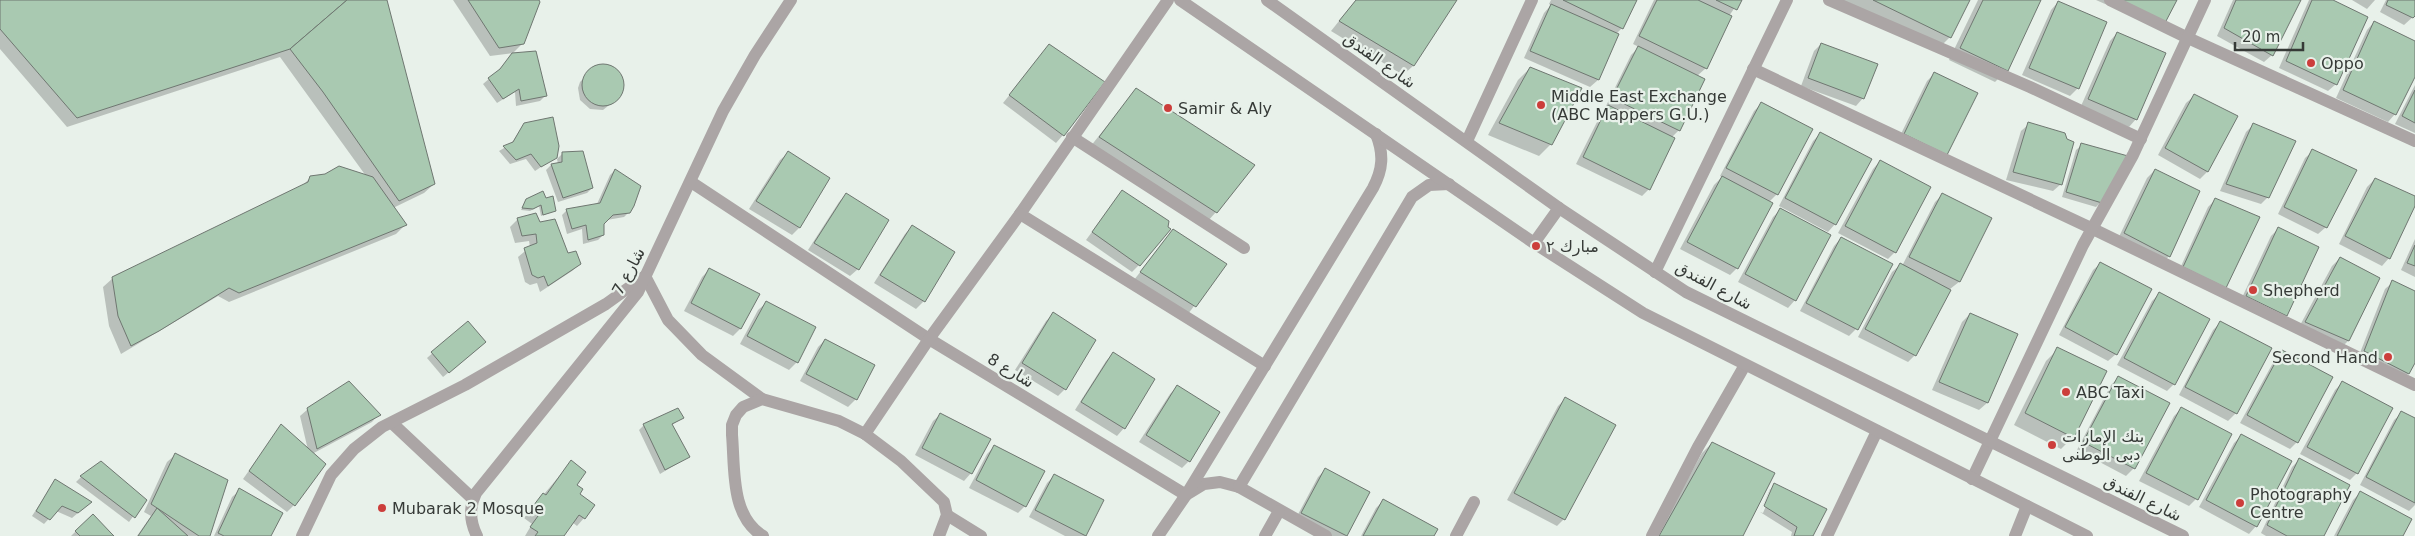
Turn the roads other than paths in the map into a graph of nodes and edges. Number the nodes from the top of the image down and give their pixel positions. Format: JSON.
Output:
{"nodes":[{"id":1,"x":792,"y":0,"type":"edge"},
{"id":2,"x":1168,"y":0,"type":"edge"},
{"id":3,"x":1180,"y":0,"type":"edge"},
{"id":4,"x":1267,"y":0,"type":"edge"},
{"id":5,"x":1532,"y":0,"type":"edge"},
{"id":6,"x":1786,"y":0,"type":"edge"},
{"id":7,"x":1829,"y":0,"type":"edge"},
{"id":8,"x":2110,"y":0,"type":"edge"},
{"id":9,"x":2205,"y":0,"type":"edge"},
{"id":10,"x":2188,"y":38,"type":"junction"},
{"id":11,"x":1753,"y":69,"type":"junction"},
{"id":12,"x":1376,"y":134,"type":"junction"},
{"id":13,"x":1072,"y":137,"type":"junction"},
{"id":14,"x":2141,"y":139,"type":"junction"},
{"id":15,"x":2415,"y":140,"type":"edge"},
{"id":16,"x":1467,"y":141,"type":"junction"},
{"id":17,"x":690,"y":182,"type":"junction"},
{"id":18,"x":1450,"y":184,"type":"junction"},
{"id":19,"x":1559,"y":208,"type":"junction"},
{"id":20,"x":1020,"y":214,"type":"junction"},
{"id":21,"x":2093,"y":229,"type":"junction"},
{"id":22,"x":1534,"y":243,"type":"junction"},
{"id":23,"x":1244,"y":248,"type":"dead end"},
{"id":24,"x":1655,"y":272,"type":"junction"},
{"id":25,"x":645,"y":276,"type":"junction"},
{"id":26,"x":929,"y":339,"type":"junction"},
{"id":27,"x":1745,"y":365,"type":"junction"},
{"id":28,"x":1265,"y":366,"type":"junction"},
{"id":29,"x":2415,"y":385,"type":"edge"},
{"id":30,"x":762,"y":399,"type":"junction"},
{"id":31,"x":392,"y":423,"type":"junction"},
{"id":32,"x":1877,"y":431,"type":"junction"},
{"id":33,"x":865,"y":434,"type":"junction"},
{"id":34,"x":1991,"y":442,"type":"junction"},
{"id":35,"x":1972,"y":478,"type":"junction"},
{"id":36,"x":1239,"y":487,"type":"junction"},
{"id":37,"x":1186,"y":495,"type":"junction"},
{"id":38,"x":473,"y":499,"type":"junction"},
{"id":39,"x":1474,"y":502,"type":"dead end"},
{"id":40,"x":2027,"y":506,"type":"junction"},
{"id":41,"x":1279,"y":511,"type":"junction"},
{"id":42,"x":947,"y":515,"type":"junction"},
{"id":43,"x":302,"y":536,"type":"edge"},
{"id":44,"x":477,"y":536,"type":"edge"},
{"id":45,"x":763,"y":536,"type":"edge"},
{"id":46,"x":939,"y":536,"type":"edge"},
{"id":47,"x":981,"y":536,"type":"edge"},
{"id":48,"x":1158,"y":536,"type":"edge"},
{"id":49,"x":1264,"y":536,"type":"edge"},
{"id":50,"x":1326,"y":536,"type":"edge"},
{"id":51,"x":1456,"y":536,"type":"edge"},
{"id":52,"x":1652,"y":536,"type":"edge"},
{"id":53,"x":1827,"y":536,"type":"edge"},
{"id":54,"x":2015,"y":536,"type":"edge"},
{"id":55,"x":2087,"y":536,"type":"edge"},
{"id":56,"x":2183,"y":536,"type":"edge"}],
"edges":[{"from":1,"to":17,"type":"street","name":"شارع 7"},
{"from":2,"to":13,"type":"street"},
{"from":3,"to":12,"type":"street"},
{"from":4,"to":16,"type":"street","name":"شارع الفندق"},
{"from":5,"to":16,"type":"street"},
{"from":6,"to":11,"type":"street"},
{"from":7,"to":14,"type":"street"},
{"from":8,"to":10,"type":"street"},
{"from":9,"to":10,"type":"street"},
{"from":10,"to":14,"type":"street"},
{"from":10,"to":15,"type":"street"},
{"from":11,"to":21,"type":"street"},
{"from":11,"to":24,"type":"street"},
{"from":12,"to":18,"type":"street"},
{"from":12,"to":28,"type":"street"},
{"from":13,"to":20,"type":"street"},
{"from":13,"to":23,"type":"street"},
{"from":14,"to":21,"type":"street"},
{"from":16,"to":19,"type":"street","name":"شارع الفندق"},
{"from":17,"to":25,"type":"street","name":"شارع 7"},
{"from":17,"to":26,"type":"street","name":"شارع 8"},
{"from":18,"to":22,"type":"street"},
{"from":18,"to":36,"type":"street"},
{"from":19,"to":22,"type":"street"},
{"from":19,"to":24,"type":"street","name":"شارع الفندق"},
{"from":20,"to":26,"type":"street"},
{"from":20,"to":28,"type":"street"},
{"from":21,"to":29,"type":"street"},
{"from":21,"to":34,"type":"street"},
{"from":22,"to":27,"type":"street"},
{"from":24,"to":34,"type":"street","name":"شارع الفندق"},
{"from":25,"to":30,"type":"street"},
{"from":25,"to":31,"type":"street"},
{"from":25,"to":38,"type":"street","name":"شارع 7"},
{"from":26,"to":33,"type":"street"},
{"from":26,"to":37,"type":"street","name":"شارع 8"},
{"from":27,"to":32,"type":"street"},
{"from":27,"to":52,"type":"street"},
{"from":28,"to":37,"type":"street"},
{"from":30,"to":33,"type":"street"},
{"from":30,"to":45,"type":"street"},
{"from":31,"to":38,"type":"street"},
{"from":31,"to":43,"type":"street"},
{"from":32,"to":35,"type":"street"},
{"from":32,"to":53,"type":"street"},
{"from":33,"to":42,"type":"street"},
{"from":34,"to":35,"type":"street"},
{"from":34,"to":56,"type":"street","name":"شارع الفندق"},
{"from":35,"to":40,"type":"street"},
{"from":36,"to":37,"type":"street"},
{"from":36,"to":41,"type":"street"},
{"from":37,"to":48,"type":"street"},
{"from":38,"to":44,"type":"street"},
{"from":39,"to":51,"type":"street"},
{"from":40,"to":54,"type":"street"},
{"from":40,"to":55,"type":"street"},
{"from":41,"to":49,"type":"street"},
{"from":41,"to":50,"type":"street"},
{"from":42,"to":46,"type":"street"},
{"from":42,"to":47,"type":"street"}]}
